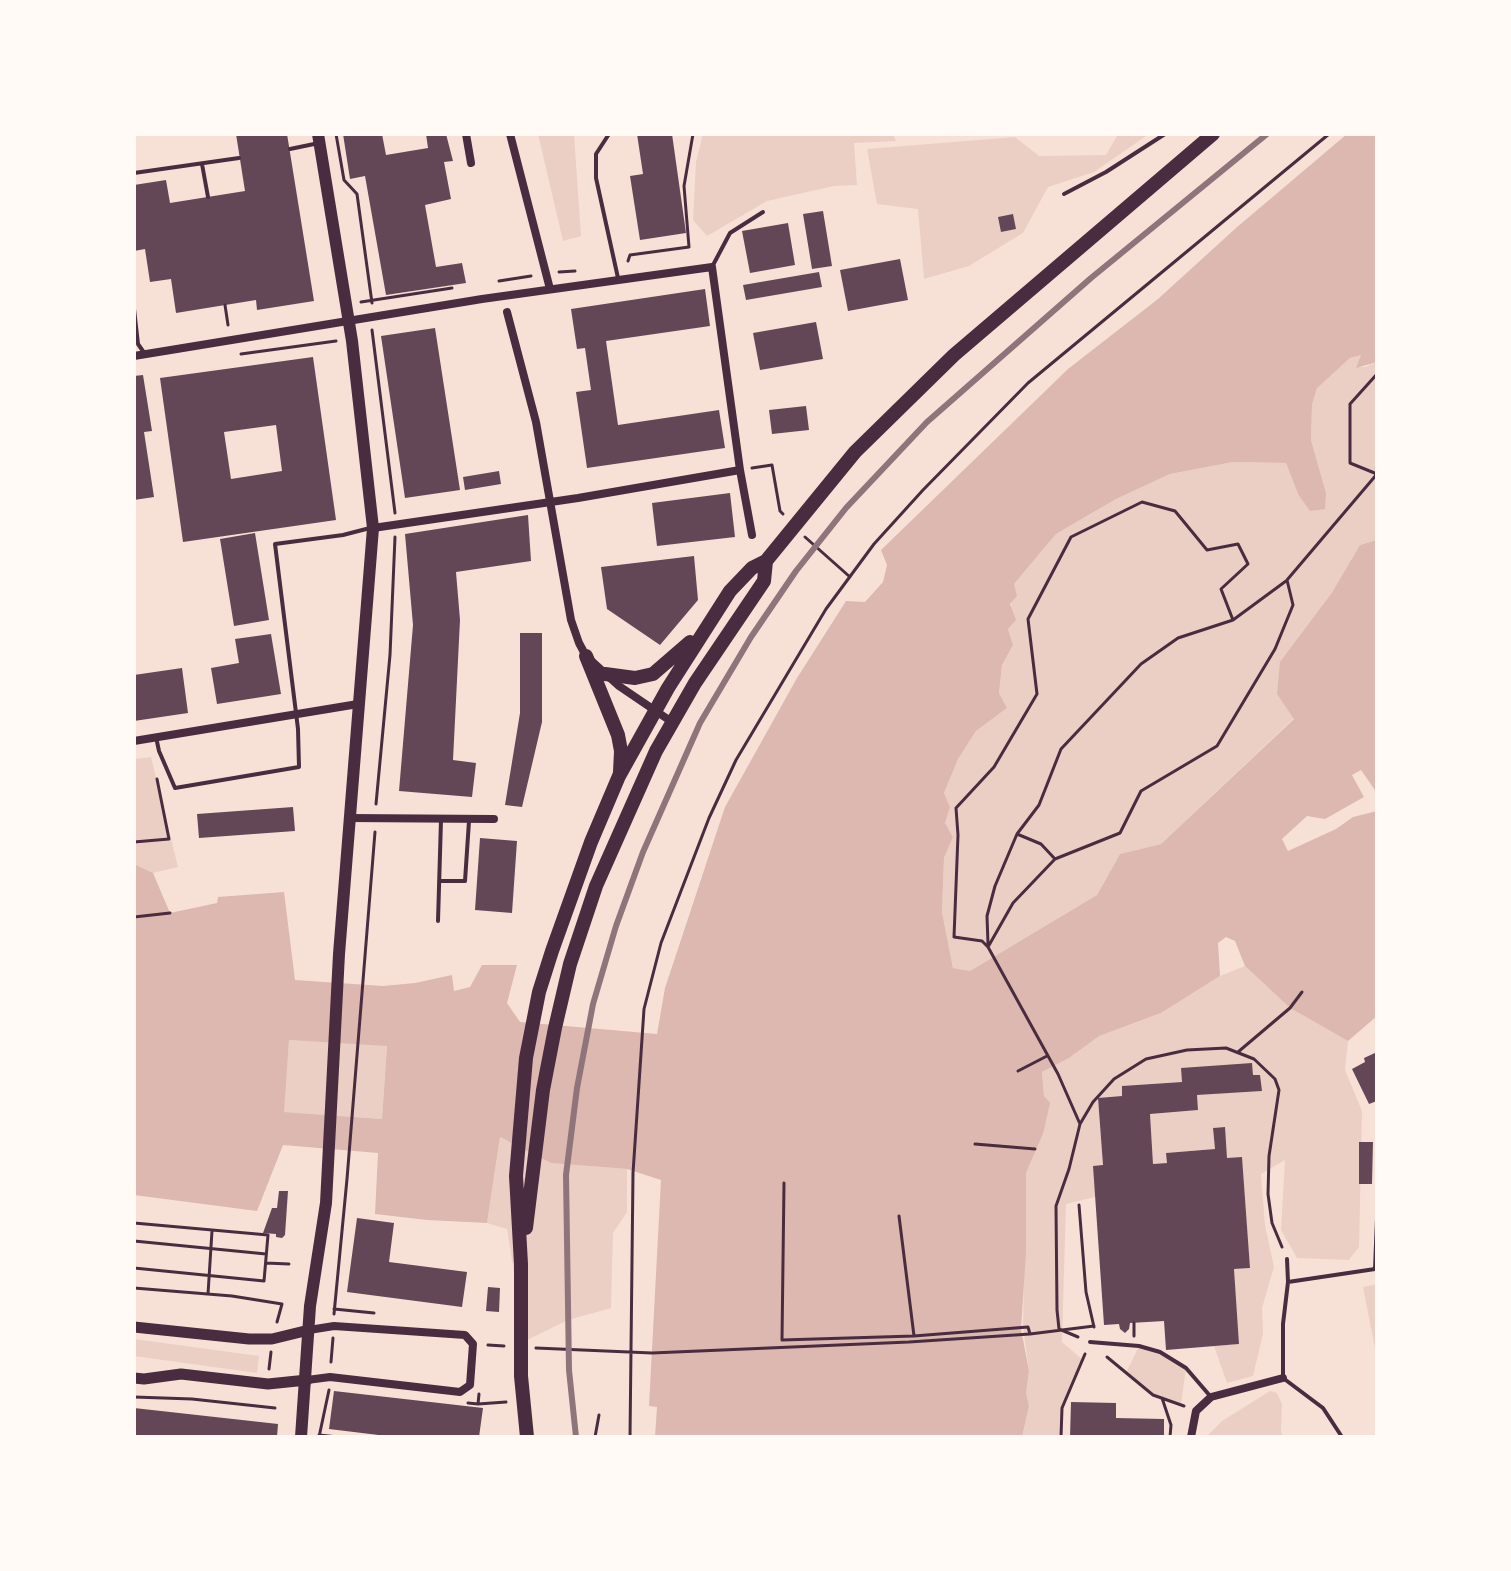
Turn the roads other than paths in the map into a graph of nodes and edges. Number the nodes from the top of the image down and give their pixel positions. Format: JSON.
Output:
{"nodes":[{"id":1,"x":466,"y":134,"type":"edge"},
{"id":2,"x":510,"y":134,"type":"edge"},
{"id":3,"x":609,"y":134,"type":"edge"},
{"id":4,"x":1165,"y":134,"type":"edge"},
{"id":5,"x":1213,"y":134,"type":"edge"},
{"id":6,"x":319,"y":138,"type":"edge"},
{"id":7,"x":290,"y":149,"type":"dead end"},
{"id":8,"x":239,"y":158,"type":"dead end"},
{"id":9,"x":202,"y":163,"type":"junction"},
{"id":10,"x":471,"y":163,"type":"dead end"},
{"id":11,"x":134,"y":173,"type":"edge"},
{"id":12,"x":1064,"y":194,"type":"dead end"},
{"id":13,"x":208,"y":197,"type":"dead end"},
{"id":14,"x":763,"y":212,"type":"dead end"},
{"id":15,"x":712,"y":267,"type":"junction"},
{"id":16,"x":618,"y":281,"type":"junction"},
{"id":17,"x":550,"y":289,"type":"junction"},
{"id":18,"x":134,"y":309,"type":"edge"},
{"id":19,"x":507,"y":312,"type":"dead end"},
{"id":20,"x":348,"y":321,"type":"junction"},
{"id":21,"x":145,"y":354,"type":"junction"},
{"id":22,"x":134,"y":356,"type":"edge"},
{"id":23,"x":740,"y":470,"type":"junction"},
{"id":24,"x":373,"y":528,"type":"junction"},
{"id":25,"x":752,"y":535,"type":"dead end"},
{"id":26,"x":770,"y":556,"type":"junction"},
{"id":27,"x":702,"y":631,"type":"junction"},
{"id":28,"x":586,"y":656,"type":"junction"},
{"id":29,"x":605,"y":674,"type":"junction"},
{"id":30,"x":358,"y":704,"type":"junction"},
{"id":31,"x":655,"y":711,"type":"junction"},
{"id":32,"x":295,"y":715,"type":"junction"},
{"id":33,"x":672,"y":722,"type":"junction"},
{"id":34,"x":156,"y":737,"type":"junction"},
{"id":35,"x":134,"y":741,"type":"edge"},
{"id":36,"x":619,"y":776,"type":"junction"},
{"id":37,"x":349,"y":818,"type":"junction"},
{"id":38,"x":441,"y":818,"type":"junction"},
{"id":39,"x":469,"y":819,"type":"junction"},
{"id":40,"x":494,"y":819,"type":"dead end"},
{"id":41,"x":439,"y":881,"type":"junction"},
{"id":42,"x":438,"y":921,"type":"dead end"},
{"id":43,"x":1377,"y":1219,"type":"edge"},
{"id":44,"x":1287,"y":1259,"type":"road end"},
{"id":45,"x":521,"y":1264,"type":"junction"},
{"id":46,"x":1288,"y":1282,"type":"junction"},
{"id":47,"x":134,"y":1327,"type":"edge"},
{"id":48,"x":309,"y":1330,"type":"junction"},
{"id":49,"x":1090,"y":1342,"type":"road end"},
{"id":50,"x":134,"y":1378,"type":"edge"},
{"id":51,"x":1283,"y":1378,"type":"junction"},
{"id":52,"x":307,"y":1380,"type":"junction"},
{"id":53,"x":1211,"y":1397,"type":"junction"},
{"id":54,"x":301,"y":1437,"type":"edge"},
{"id":55,"x":527,"y":1437,"type":"edge"},
{"id":56,"x":1191,"y":1437,"type":"edge"},
{"id":57,"x":1342,"y":1437,"type":"edge"}],
"edges":[{"from":1,"to":10,"type":"street"},
{"from":2,"to":17,"type":"street"},
{"from":3,"to":16,"type":"lane"},
{"from":4,"to":12,"type":"lane"},
{"from":5,"to":26,"type":"highway"},
{"from":6,"to":7,"type":"lane"},
{"from":6,"to":20,"type":"main road"},
{"from":8,"to":9,"type":"lane"},
{"from":9,"to":11,"type":"lane"},
{"from":9,"to":13,"type":"lane"},
{"from":14,"to":15,"type":"lane"},
{"from":15,"to":16,"type":"street"},
{"from":15,"to":23,"type":"street"},
{"from":16,"to":17,"type":"street"},
{"from":17,"to":20,"type":"street"},
{"from":18,"to":21,"type":"lane"},
{"from":19,"to":28,"type":"street"},
{"from":20,"to":21,"type":"street"},
{"from":20,"to":24,"type":"main road"},
{"from":21,"to":22,"type":"street"},
{"from":23,"to":24,"type":"street"},
{"from":23,"to":25,"type":"street"},
{"from":24,"to":30,"type":"main road"},
{"from":24,"to":32,"type":"lane"},
{"from":26,"to":27,"type":"highway"},
{"from":26,"to":33,"type":"highway"},
{"from":27,"to":29,"type":"highway"},
{"from":27,"to":31,"type":"highway"},
{"from":28,"to":29,"type":"street"},
{"from":28,"to":36,"type":"highway"},
{"from":29,"to":31,"type":"street"},
{"from":30,"to":32,"type":"street"},
{"from":30,"to":37,"type":"main road"},
{"from":31,"to":33,"type":"street"},
{"from":31,"to":36,"type":"highway"},
{"from":32,"to":34,"type":"street"},
{"from":32,"to":34,"type":"lane"},
{"from":33,"to":45,"type":"highway"},
{"from":34,"to":35,"type":"street"},
{"from":36,"to":45,"type":"highway"},
{"from":37,"to":38,"type":"street"},
{"from":37,"to":48,"type":"main road"},
{"from":38,"to":39,"type":"street"},
{"from":38,"to":41,"type":"lane"},
{"from":39,"to":40,"type":"street"},
{"from":39,"to":41,"type":"lane"},
{"from":41,"to":42,"type":"lane"},
{"from":43,"to":46,"type":"lane"},
{"from":44,"to":46,"type":"lane"},
{"from":45,"to":55,"type":"highway"},
{"from":46,"to":51,"type":"lane"},
{"from":47,"to":48,"type":"street"},
{"from":48,"to":52,"type":"main road"},
{"from":48,"to":52,"type":"street"},
{"from":49,"to":53,"type":"lane"},
{"from":50,"to":52,"type":"street"},
{"from":51,"to":53,"type":"street"},
{"from":51,"to":57,"type":"lane"},
{"from":52,"to":54,"type":"main road"},
{"from":53,"to":56,"type":"street"}]}
